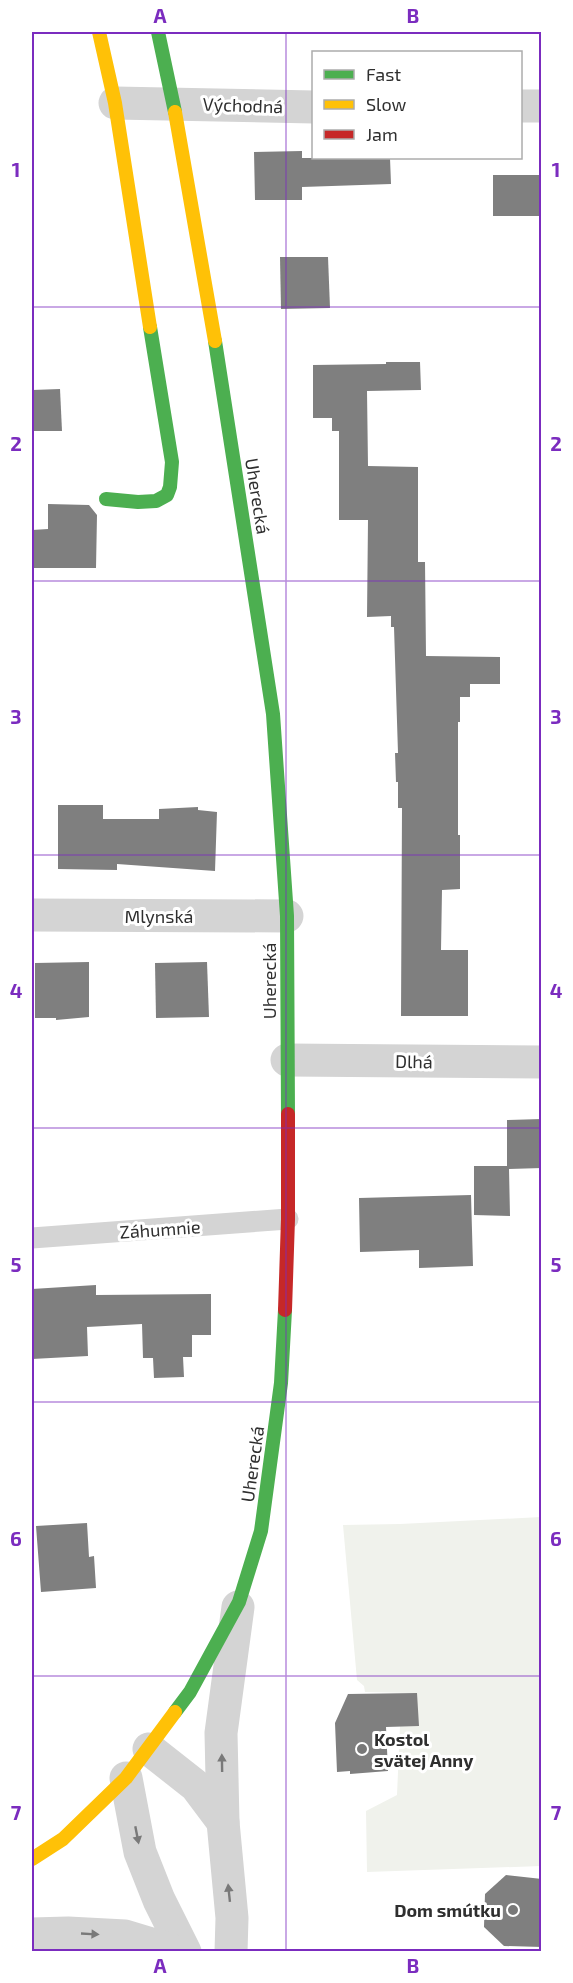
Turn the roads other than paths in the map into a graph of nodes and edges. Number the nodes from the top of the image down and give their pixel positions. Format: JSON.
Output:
{"nodes":[{"id":1,"x":99,"y":32,"type":"edge"},
{"id":2,"x":158,"y":32,"type":"edge"},
{"id":3,"x":115,"y":103,"type":"junction"},
{"id":4,"x":173,"y":103,"type":"junction"},
{"id":5,"x":522,"y":106,"type":"edge"},
{"id":6,"x":542,"y":106,"type":"edge"},
{"id":7,"x":312,"y":107,"type":"edge"},
{"id":8,"x":106,"y":499,"type":"dead end"},
{"id":9,"x":32,"y":915,"type":"edge"},
{"id":10,"x":287,"y":916,"type":"junction"},
{"id":11,"x":286,"y":1060,"type":"junction"},
{"id":12,"x":542,"y":1062,"type":"edge"},
{"id":13,"x":288,"y":1219,"type":"junction"},
{"id":14,"x":32,"y":1238,"type":"edge"},
{"id":15,"x":239,"y":1602,"type":"junction"},
{"id":16,"x":149,"y":1749,"type":"junction"},
{"id":17,"x":126,"y":1778,"type":"junction"},
{"id":18,"x":223,"y":1822,"type":"junction"},
{"id":19,"x":32,"y":1859,"type":"edge"},
{"id":20,"x":32,"y":1934,"type":"edge"},
{"id":21,"x":178,"y":1952,"type":"edge"},
{"id":22,"x":185,"y":1952,"type":"edge"},
{"id":23,"x":231,"y":1952,"type":"edge"}],
"edges":[{"from":1,"to":3,"type":"main road"},
{"from":2,"to":4,"type":"main road","name":"Uherecká"},
{"from":3,"to":4,"type":"street","name":"Východná"},
{"from":3,"to":8,"type":"main road"},
{"from":4,"to":7,"type":"street","name":"Východná"},
{"from":4,"to":10,"type":"main road","name":"Uherecká"},
{"from":5,"to":6,"type":"street"},
{"from":9,"to":10,"type":"street","name":"Mlynská"},
{"from":10,"to":11,"type":"main road","name":"Uherecká"},
{"from":11,"to":12,"type":"street","name":"Dlhá"},
{"from":11,"to":13,"type":"main road","name":"Uherecká"},
{"from":13,"to":14,"type":"lane","name":"Záhumnie"},
{"from":13,"to":15,"type":"main road","name":"Uherecká"},
{"from":15,"to":16,"type":"main road","name":"Uherecká"},
{"from":18,"to":15,"type":"street","one_way":true},
{"from":16,"to":17,"type":"main road","name":"Uherecká"},
{"from":16,"to":18,"type":"street"},
{"from":17,"to":19,"type":"main road","name":"Uherecká"},
{"from":17,"to":22,"type":"street","one_way":true},
{"from":23,"to":18,"type":"street","one_way":true},
{"from":20,"to":21,"type":"street","one_way":true}]}
